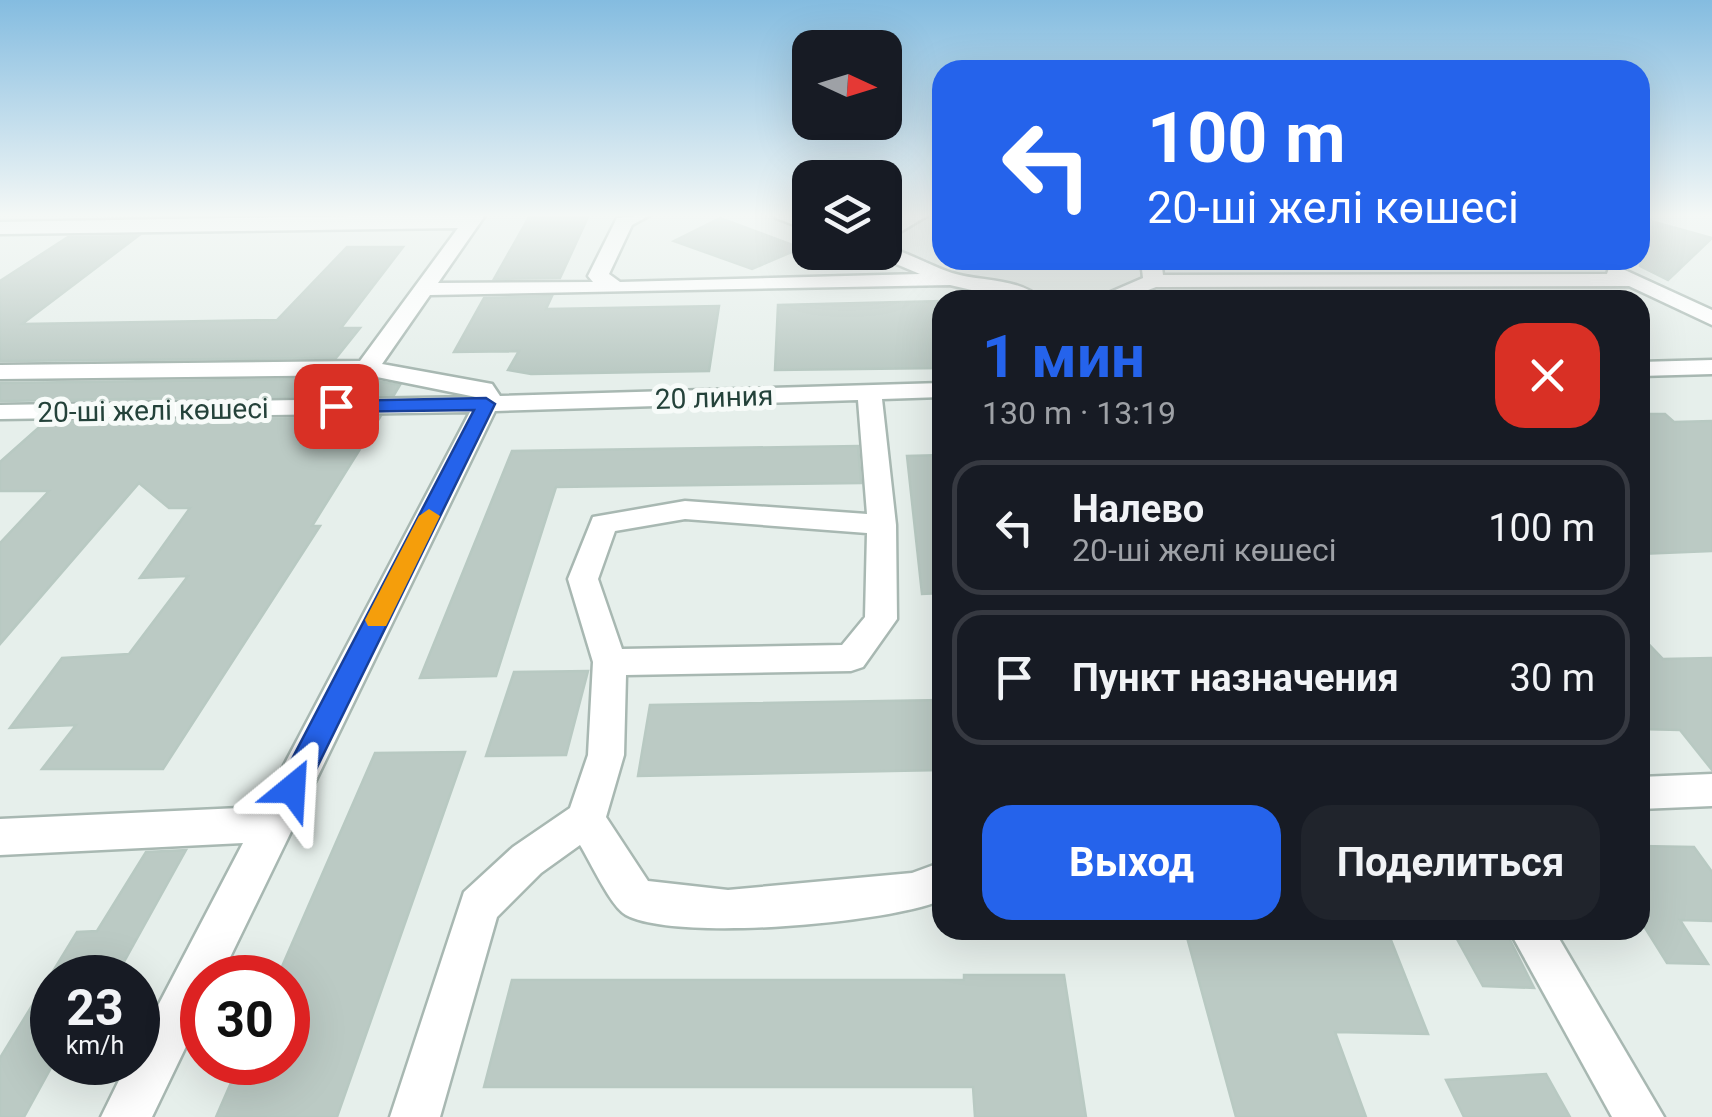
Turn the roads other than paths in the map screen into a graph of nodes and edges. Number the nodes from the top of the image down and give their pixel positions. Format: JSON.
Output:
{"nodes":[{"id":1,"x":439,"y":266,"type":"edge"},
{"id":2,"x":603,"y":266,"type":"edge"},
{"id":3,"x":1480,"y":270,"type":"edge"},
{"id":4,"x":1612,"y":270,"type":"edge"},
{"id":5,"x":947,"y":271,"type":"edge"},
{"id":6,"x":1152,"y":271,"type":"edge"},
{"id":7,"x":1633,"y":280,"type":"junction"},
{"id":8,"x":1513,"y":281,"type":"junction"},
{"id":9,"x":616,"y":288,"type":"junction"},
{"id":10,"x":423,"y":289,"type":"junction"},
{"id":11,"x":1009,"y":290,"type":"edge"},
{"id":12,"x":1121,"y":290,"type":"edge"},
{"id":13,"x":1712,"y":318,"type":"edge"},
{"id":14,"x":1712,"y":367,"type":"edge"},
{"id":15,"x":367,"y":368,"type":"junction"},
{"id":16,"x":1650,"y":369,"type":"edge"},
{"id":17,"x":0,"y":372,"type":"edge"},
{"id":18,"x":932,"y":390,"type":"edge"},
{"id":19,"x":869,"y":392,"type":"junction"},
{"id":20,"x":486,"y":404,"type":"junction"},
{"id":21,"x":0,"y":412,"type":"edge"},
{"id":22,"x":882,"y":524,"type":"junction"},
{"id":23,"x":610,"y":662,"type":"junction"},
{"id":24,"x":1712,"y":790,"type":"edge"},
{"id":25,"x":1650,"y":793,"type":"edge"},
{"id":26,"x":586,"y":819,"type":"junction"},
{"id":27,"x":274,"y":824,"type":"junction"},
{"id":28,"x":0,"y":837,"type":"edge"},
{"id":29,"x":932,"y":885,"type":"edge"},
{"id":30,"x":1536,"y":940,"type":"edge"},
{"id":31,"x":126,"y":1117,"type":"edge"},
{"id":32,"x":416,"y":1117,"type":"edge"},
{"id":33,"x":1639,"y":1117,"type":"edge"}],
"edges":[{"from":1,"to":10,"type":"street"},
{"from":2,"to":9,"type":"street"},
{"from":3,"to":8,"type":"street"},
{"from":4,"to":7,"type":"street"},
{"from":5,"to":9,"type":"street"},
{"from":5,"to":11,"type":"street"},
{"from":6,"to":8,"type":"street"},
{"from":6,"to":12,"type":"street"},
{"from":7,"to":8,"type":"street"},
{"from":7,"to":13,"type":"street"},
{"from":9,"to":10,"type":"street"},
{"from":10,"to":15,"type":"street"},
{"from":14,"to":16,"type":"street"},
{"from":15,"to":17,"type":"street"},
{"from":15,"to":20,"type":"street"},
{"from":18,"to":19,"type":"street","name":"20 линия"},
{"from":19,"to":20,"type":"street","name":"20 линия"},
{"from":19,"to":22,"type":"street"},
{"from":20,"to":21,"type":"street","name":"20-ші желі көшесі"},
{"from":20,"to":27,"type":"street"},
{"from":22,"to":23,"type":"street"},
{"from":22,"to":23,"type":"street"},
{"from":23,"to":26,"type":"street"},
{"from":24,"to":25,"type":"street"},
{"from":26,"to":29,"type":"street"},
{"from":26,"to":32,"type":"street"},
{"from":27,"to":28,"type":"street"},
{"from":27,"to":31,"type":"street"},
{"from":30,"to":33,"type":"street"}]}
